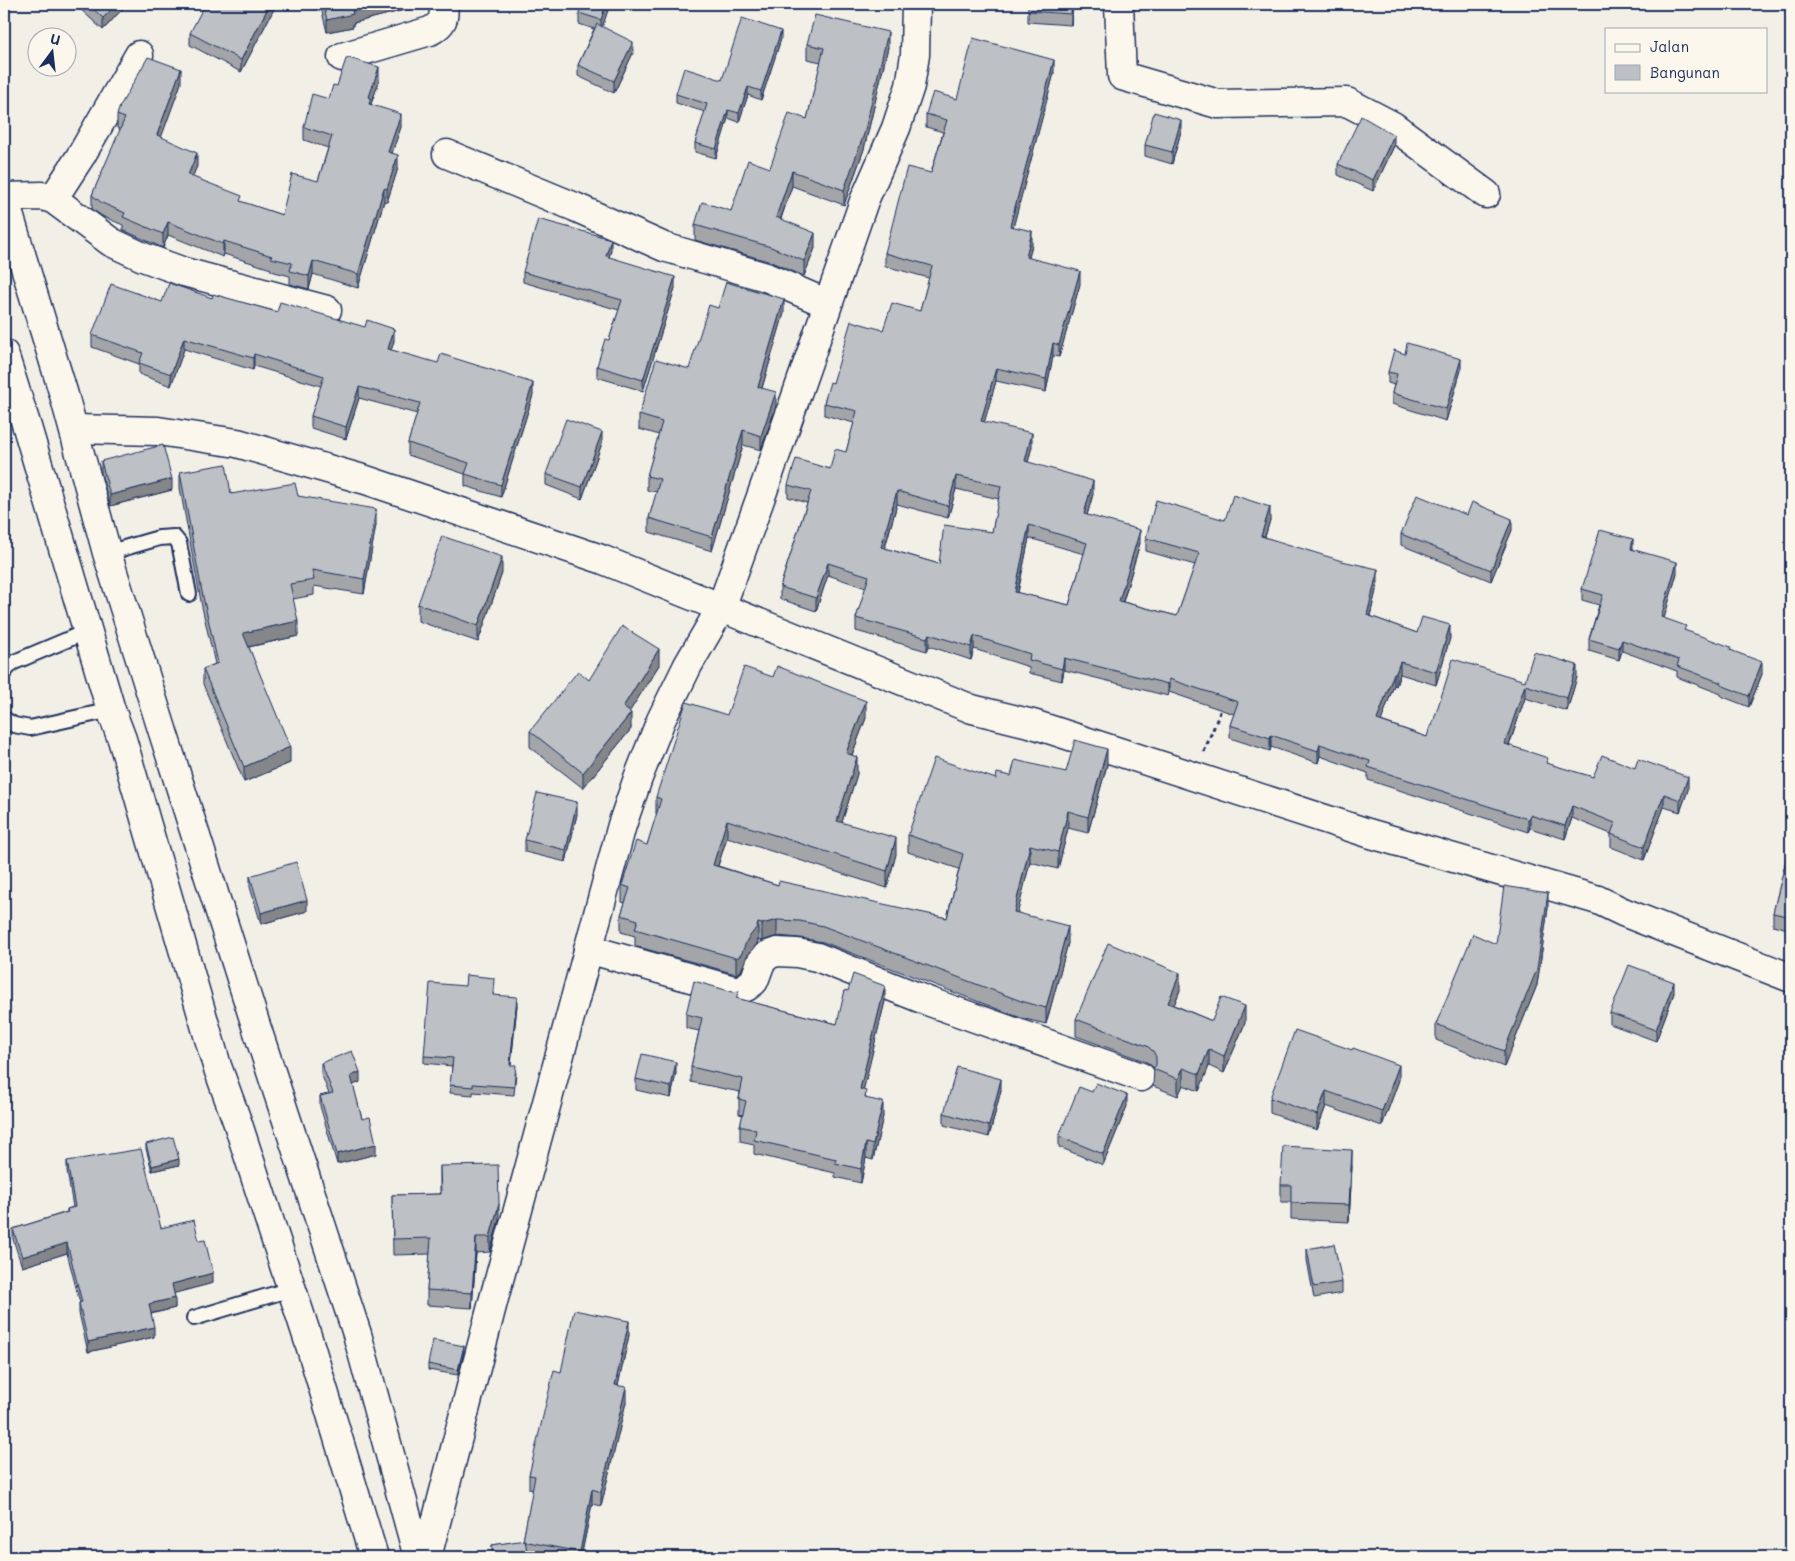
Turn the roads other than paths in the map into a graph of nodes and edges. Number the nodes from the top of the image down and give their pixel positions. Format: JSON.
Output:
{"nodes":[{"id":1,"x":443,"y":4,"type":"edge"},
{"id":2,"x":916,"y":4,"type":"edge"},
{"id":3,"x":1119,"y":4,"type":"edge"},
{"id":4,"x":139,"y":55,"type":"dead end"},
{"id":5,"x":342,"y":57,"type":"dead end"},
{"id":6,"x":447,"y":154,"type":"dead end"},
{"id":7,"x":1486,"y":194,"type":"dead end"},
{"id":8,"x":4,"y":197,"type":"edge"},
{"id":9,"x":53,"y":199,"type":"junction"},
{"id":10,"x":828,"y":302,"type":"junction"},
{"id":11,"x":327,"y":310,"type":"dead end"},
{"id":12,"x":4,"y":354,"type":"edge"},
{"id":13,"x":74,"y":429,"type":"junction"},
{"id":14,"x":107,"y":553,"type":"junction"},
{"id":15,"x":190,"y":594,"type":"dead end"},
{"id":16,"x":721,"y":608,"type":"junction"},
{"id":17,"x":88,"y":631,"type":"junction"},
{"id":18,"x":4,"y":672,"type":"edge"},
{"id":19,"x":111,"y":710,"type":"junction"},
{"id":20,"x":4,"y":718,"type":"edge"},
{"id":21,"x":588,"y":949,"type":"junction"},
{"id":22,"x":1791,"y":978,"type":"edge"},
{"id":23,"x":1141,"y":1077,"type":"dead end"},
{"id":24,"x":291,"y":1289,"type":"junction"},
{"id":25,"x":194,"y":1318,"type":"dead end"},
{"id":26,"x":374,"y":1557,"type":"edge"},
{"id":27,"x":418,"y":1557,"type":"edge"},
{"id":28,"x":427,"y":1557,"type":"edge"}],
"edges":[{"from":1,"to":5,"type":"main road"},
{"from":2,"to":10,"type":"main road"},
{"from":3,"to":7,"type":"main road"},
{"from":4,"to":9,"type":"main road"},
{"from":6,"to":10,"type":"main road"},
{"from":8,"to":9,"type":"main road"},
{"from":8,"to":13,"type":"main road"},
{"from":9,"to":11,"type":"main road"},
{"from":10,"to":16,"type":"main road"},
{"from":12,"to":17,"type":"main road"},
{"from":13,"to":14,"type":"main road"},
{"from":13,"to":16,"type":"main road"},
{"from":14,"to":15,"type":"lane"},
{"from":14,"to":27,"type":"main road"},
{"from":16,"to":21,"type":"main road"},
{"from":16,"to":22,"type":"main road"},
{"from":17,"to":18,"type":"lane"},
{"from":17,"to":19,"type":"main road"},
{"from":19,"to":20,"type":"lane"},
{"from":19,"to":24,"type":"main road"},
{"from":21,"to":23,"type":"main road"},
{"from":21,"to":28,"type":"main road"},
{"from":24,"to":25,"type":"lane"},
{"from":24,"to":26,"type":"main road"}]}
